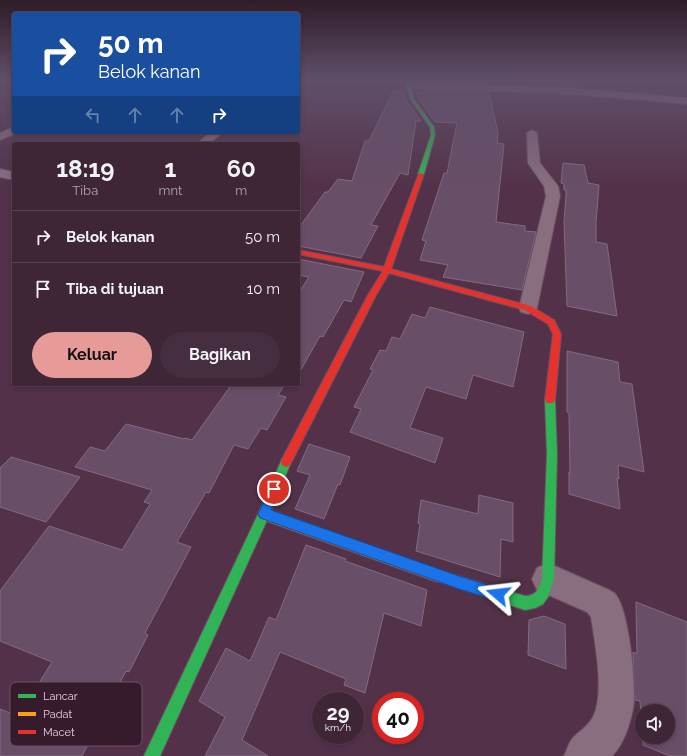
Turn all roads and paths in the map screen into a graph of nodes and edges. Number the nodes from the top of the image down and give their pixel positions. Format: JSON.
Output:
{"nodes":[{"id":1,"x":424,"y":115,"type":"edge"},
{"id":2,"x":12,"y":131,"type":"edge"},
{"id":3,"x":532,"y":133,"type":"dead end"},
{"id":4,"x":215,"y":134,"type":"edge"},
{"id":5,"x":0,"y":137,"type":"edge"},
{"id":6,"x":205,"y":142,"type":"edge"},
{"id":7,"x":0,"y":173,"type":"edge"},
{"id":8,"x":12,"y":176,"type":"edge"},
{"id":9,"x":300,"y":252,"type":"edge"},
{"id":10,"x":387,"y":270,"type":"junction"},
{"id":11,"x":528,"y":308,"type":"junction"},
{"id":12,"x":264,"y":514,"type":"junction"},
{"id":13,"x":548,"y":578,"type":"junction"},
{"id":14,"x":152,"y":756,"type":"edge"},
{"id":15,"x":584,"y":756,"type":"edge"}],
"edges":[{"from":1,"to":10,"type":"street"},
{"from":2,"to":5,"type":"street"},
{"from":3,"to":11,"type":"street"},
{"from":4,"to":6,"type":"street"},
{"from":7,"to":8,"type":"street"},
{"from":9,"to":10,"type":"street"},
{"from":10,"to":11,"type":"street"},
{"from":10,"to":12,"type":"street"},
{"from":11,"to":13,"type":"street"},
{"from":12,"to":13,"type":"street"},
{"from":12,"to":14,"type":"street"},
{"from":13,"to":15,"type":"street"}]}
